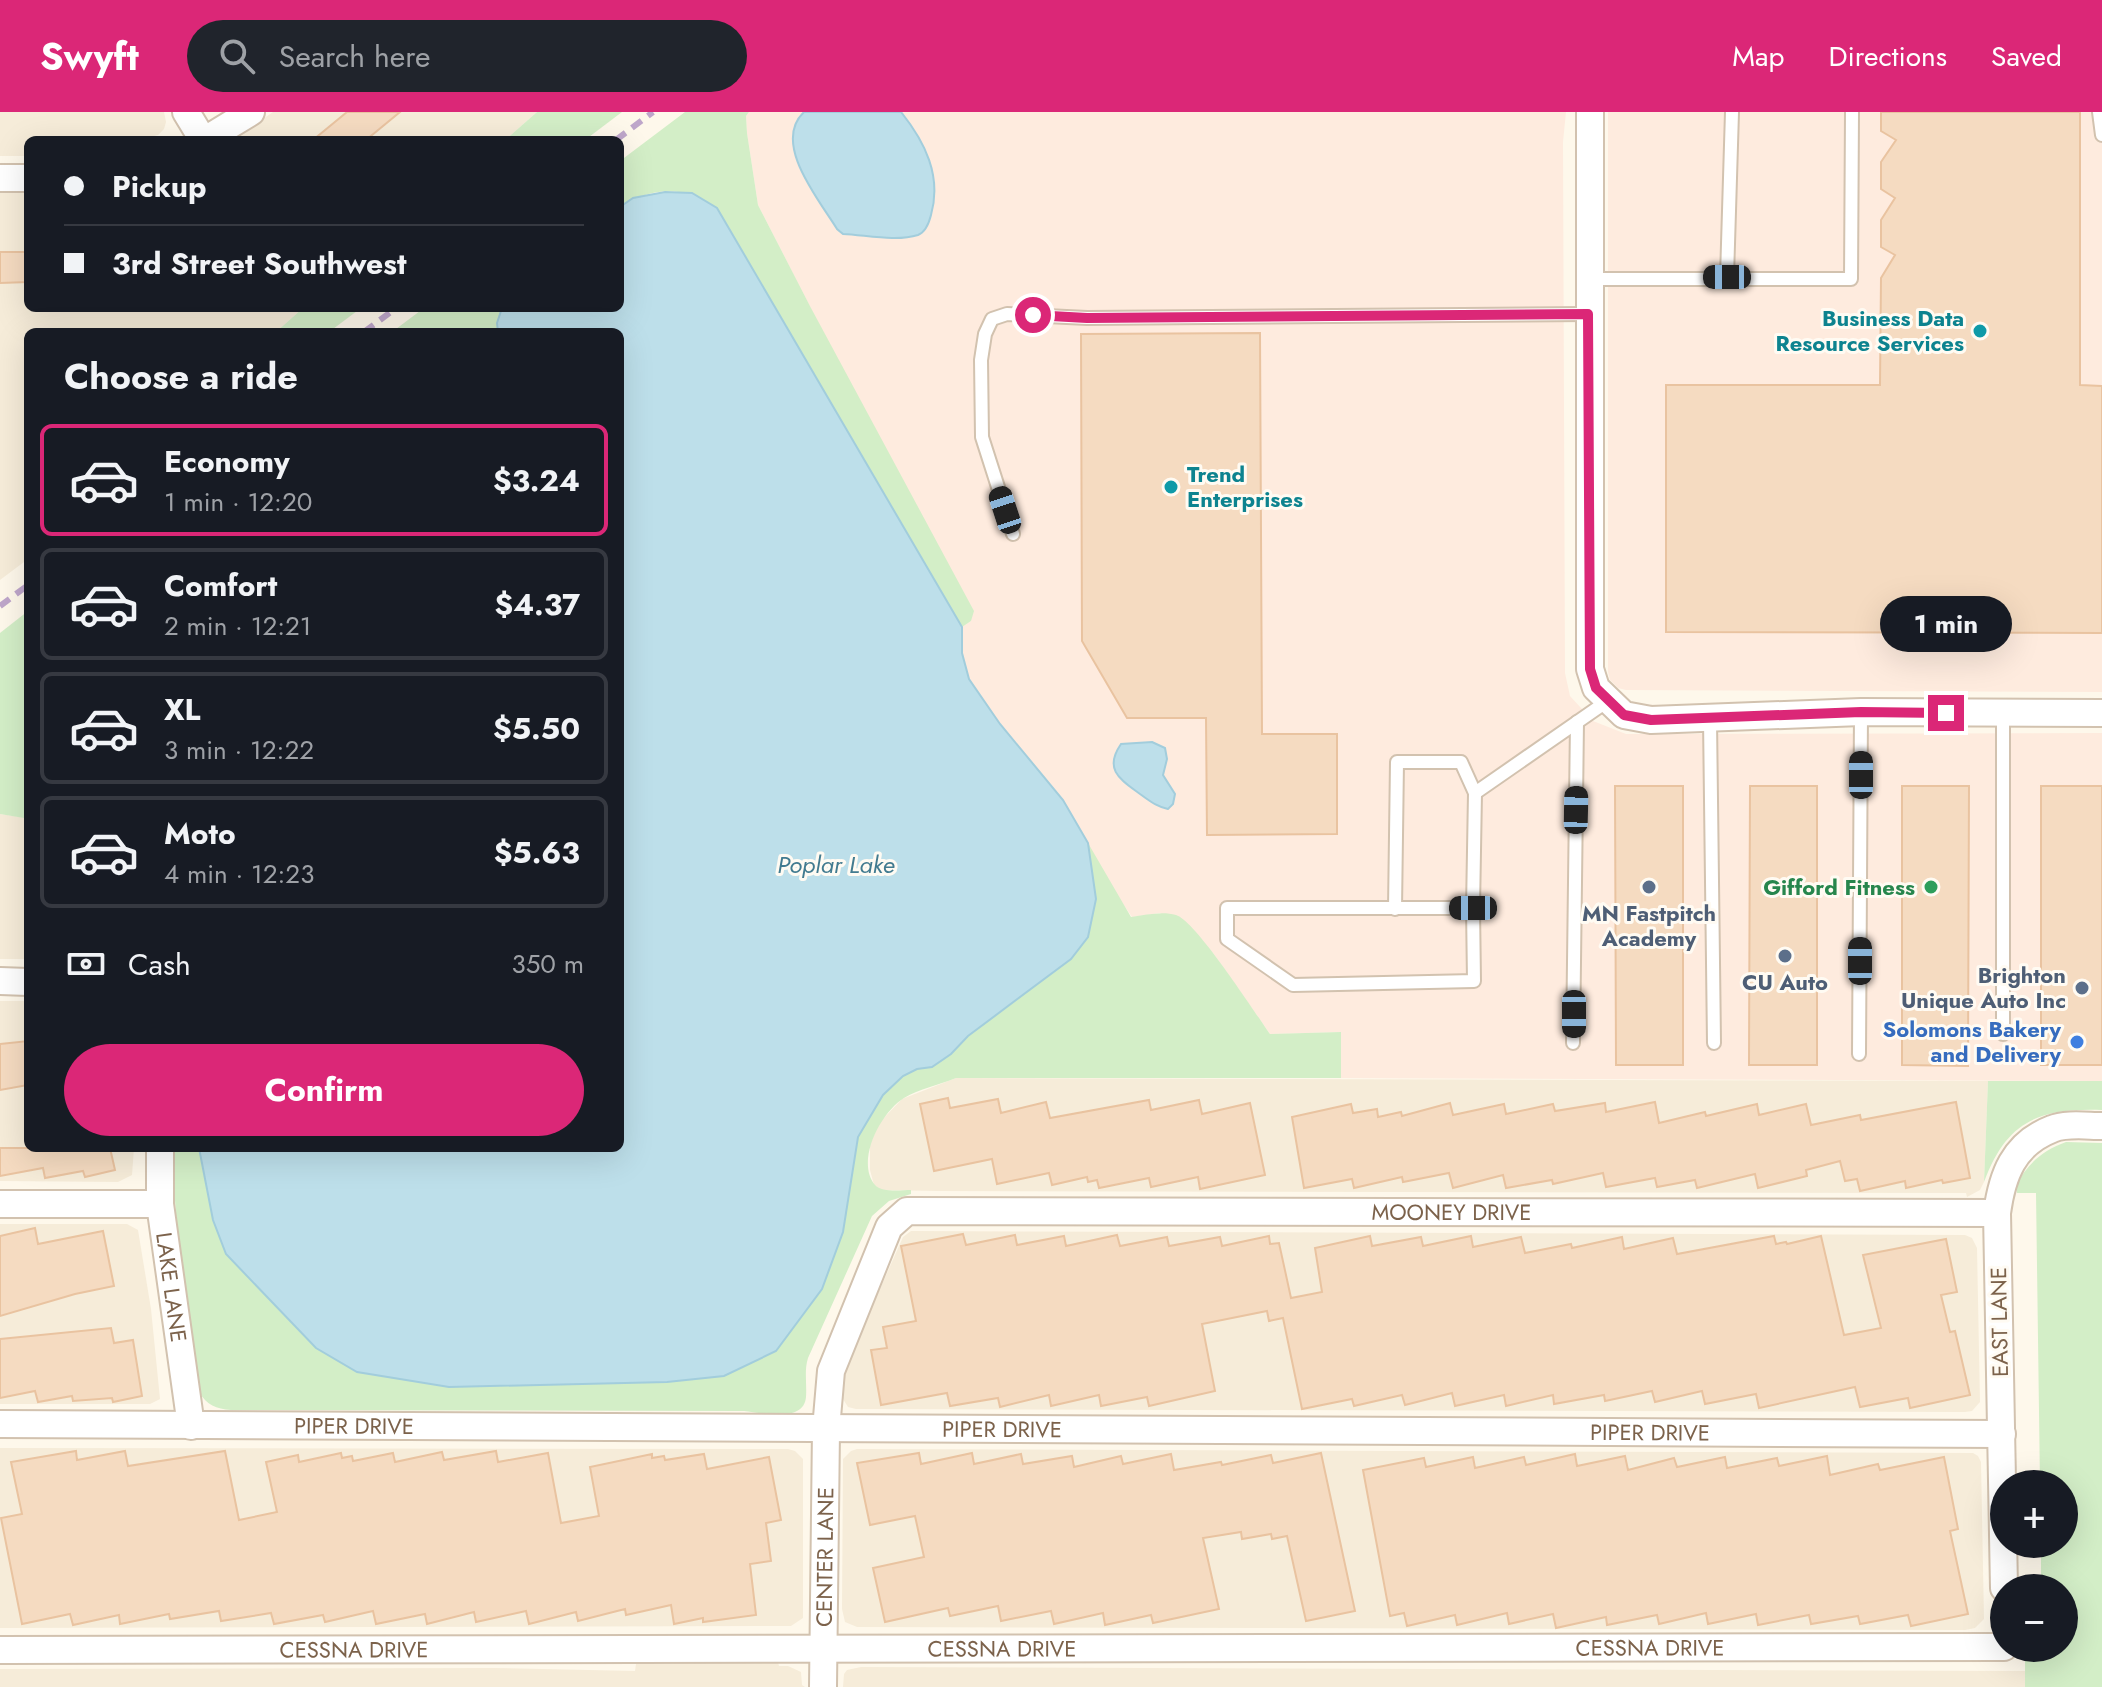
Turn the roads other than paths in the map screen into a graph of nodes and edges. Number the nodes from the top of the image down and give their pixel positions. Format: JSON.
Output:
{"nodes":[{"id":1,"x":186,"y":112,"type":"edge"},
{"id":2,"x":251,"y":112,"type":"edge"},
{"id":3,"x":1590,"y":112,"type":"edge"},
{"id":4,"x":1732,"y":112,"type":"edge"},
{"id":5,"x":1852,"y":112,"type":"edge"},
{"id":6,"x":2099,"y":112,"type":"edge"},
{"id":7,"x":2102,"y":135,"type":"edge"},
{"id":8,"x":201,"y":136,"type":"edge"},
{"id":9,"x":211,"y":136,"type":"edge"},
{"id":10,"x":0,"y":178,"type":"edge"},
{"id":11,"x":24,"y":178,"type":"edge"},
{"id":12,"x":1727,"y":277,"type":"junction"},
{"id":13,"x":1588,"y":279,"type":"junction"},
{"id":14,"x":1588,"y":314,"type":"junction"},
{"id":15,"x":1013,"y":534,"type":"dead end"},
{"id":16,"x":1609,"y":700,"type":"junction"},
{"id":17,"x":1861,"y":712,"type":"junction"},
{"id":18,"x":2003,"y":713,"type":"junction"},
{"id":19,"x":2102,"y":713,"type":"edge"},
{"id":20,"x":1710,"y":719,"type":"junction"},
{"id":21,"x":1577,"y":722,"type":"junction"},
{"id":22,"x":1475,"y":793,"type":"junction"},
{"id":23,"x":1473,"y":908,"type":"junction"},
{"id":24,"x":1395,"y":909,"type":"junction"},
{"id":25,"x":0,"y":981,"type":"edge"},
{"id":26,"x":24,"y":982,"type":"edge"},
{"id":27,"x":2003,"y":1034,"type":"dead end"},
{"id":28,"x":1573,"y":1043,"type":"dead end"},
{"id":29,"x":1714,"y":1043,"type":"dead end"},
{"id":30,"x":1859,"y":1054,"type":"dead end"},
{"id":31,"x":2102,"y":1126,"type":"edge"},
{"id":32,"x":160,"y":1152,"type":"edge"},
{"id":33,"x":0,"y":1204,"type":"edge"},
{"id":34,"x":160,"y":1204,"type":"junction"},
{"id":35,"x":907,"y":1211,"type":"joint"},
{"id":36,"x":1997,"y":1213,"type":"junction"},
{"id":37,"x":0,"y":1424,"type":"edge"},
{"id":38,"x":191,"y":1426,"type":"junction"},
{"id":39,"x":826,"y":1429,"type":"junction"},
{"id":40,"x":2002,"y":1434,"type":"junction"},
{"id":41,"x":2004,"y":1574,"type":"edge"},
{"id":42,"x":1990,"y":1647,"type":"edge"},
{"id":43,"x":0,"y":1650,"type":"edge"},
{"id":44,"x":824,"y":1650,"type":"junction"},
{"id":45,"x":823,"y":1687,"type":"edge"}],
"edges":[{"from":1,"to":8,"type":"street"},
{"from":2,"to":9,"type":"street"},
{"from":3,"to":13,"type":"street"},
{"from":4,"to":12,"type":"lane"},
{"from":5,"to":12,"type":"lane"},
{"from":6,"to":7,"type":"lane"},
{"from":10,"to":11,"type":"street"},
{"from":12,"to":13,"type":"lane"},
{"from":13,"to":14,"type":"street"},
{"from":14,"to":15,"type":"lane"},
{"from":14,"to":16,"type":"street"},
{"from":16,"to":20,"type":"street"},
{"from":16,"to":21,"type":"lane"},
{"from":17,"to":18,"type":"street"},
{"from":17,"to":20,"type":"street"},
{"from":17,"to":30,"type":"lane"},
{"from":18,"to":19,"type":"street"},
{"from":18,"to":27,"type":"lane"},
{"from":20,"to":29,"type":"lane"},
{"from":21,"to":22,"type":"lane"},
{"from":21,"to":28,"type":"lane"},
{"from":22,"to":23,"type":"lane"},
{"from":22,"to":24,"type":"lane"},
{"from":23,"to":24,"type":"lane"},
{"from":23,"to":24,"type":"lane"},
{"from":25,"to":26,"type":"street"},
{"from":31,"to":36,"type":"street","name":"EAST LANE"},
{"from":32,"to":34,"type":"street","name":"LAKE LANE"},
{"from":33,"to":34,"type":"street"},
{"from":34,"to":38,"type":"street","name":"LAKE LANE"},
{"from":35,"to":36,"type":"street","name":"MOONEY DRIVE"},
{"from":35,"to":39,"type":"street","name":"CENTER LANE"},
{"from":36,"to":40,"type":"street","name":"EAST LANE"},
{"from":37,"to":38,"type":"street","name":"PIPER DRIVE"},
{"from":38,"to":39,"type":"street","name":"PIPER DRIVE"},
{"from":39,"to":40,"type":"street","name":"PIPER DRIVE"},
{"from":39,"to":44,"type":"street","name":"CENTER LANE"},
{"from":40,"to":41,"type":"street","name":"EAST LANE"},
{"from":42,"to":44,"type":"street","name":"CESSNA DRIVE"},
{"from":43,"to":44,"type":"street","name":"CESSNA DRIVE"},
{"from":44,"to":45,"type":"street","name":"CENTER LANE"}]}
